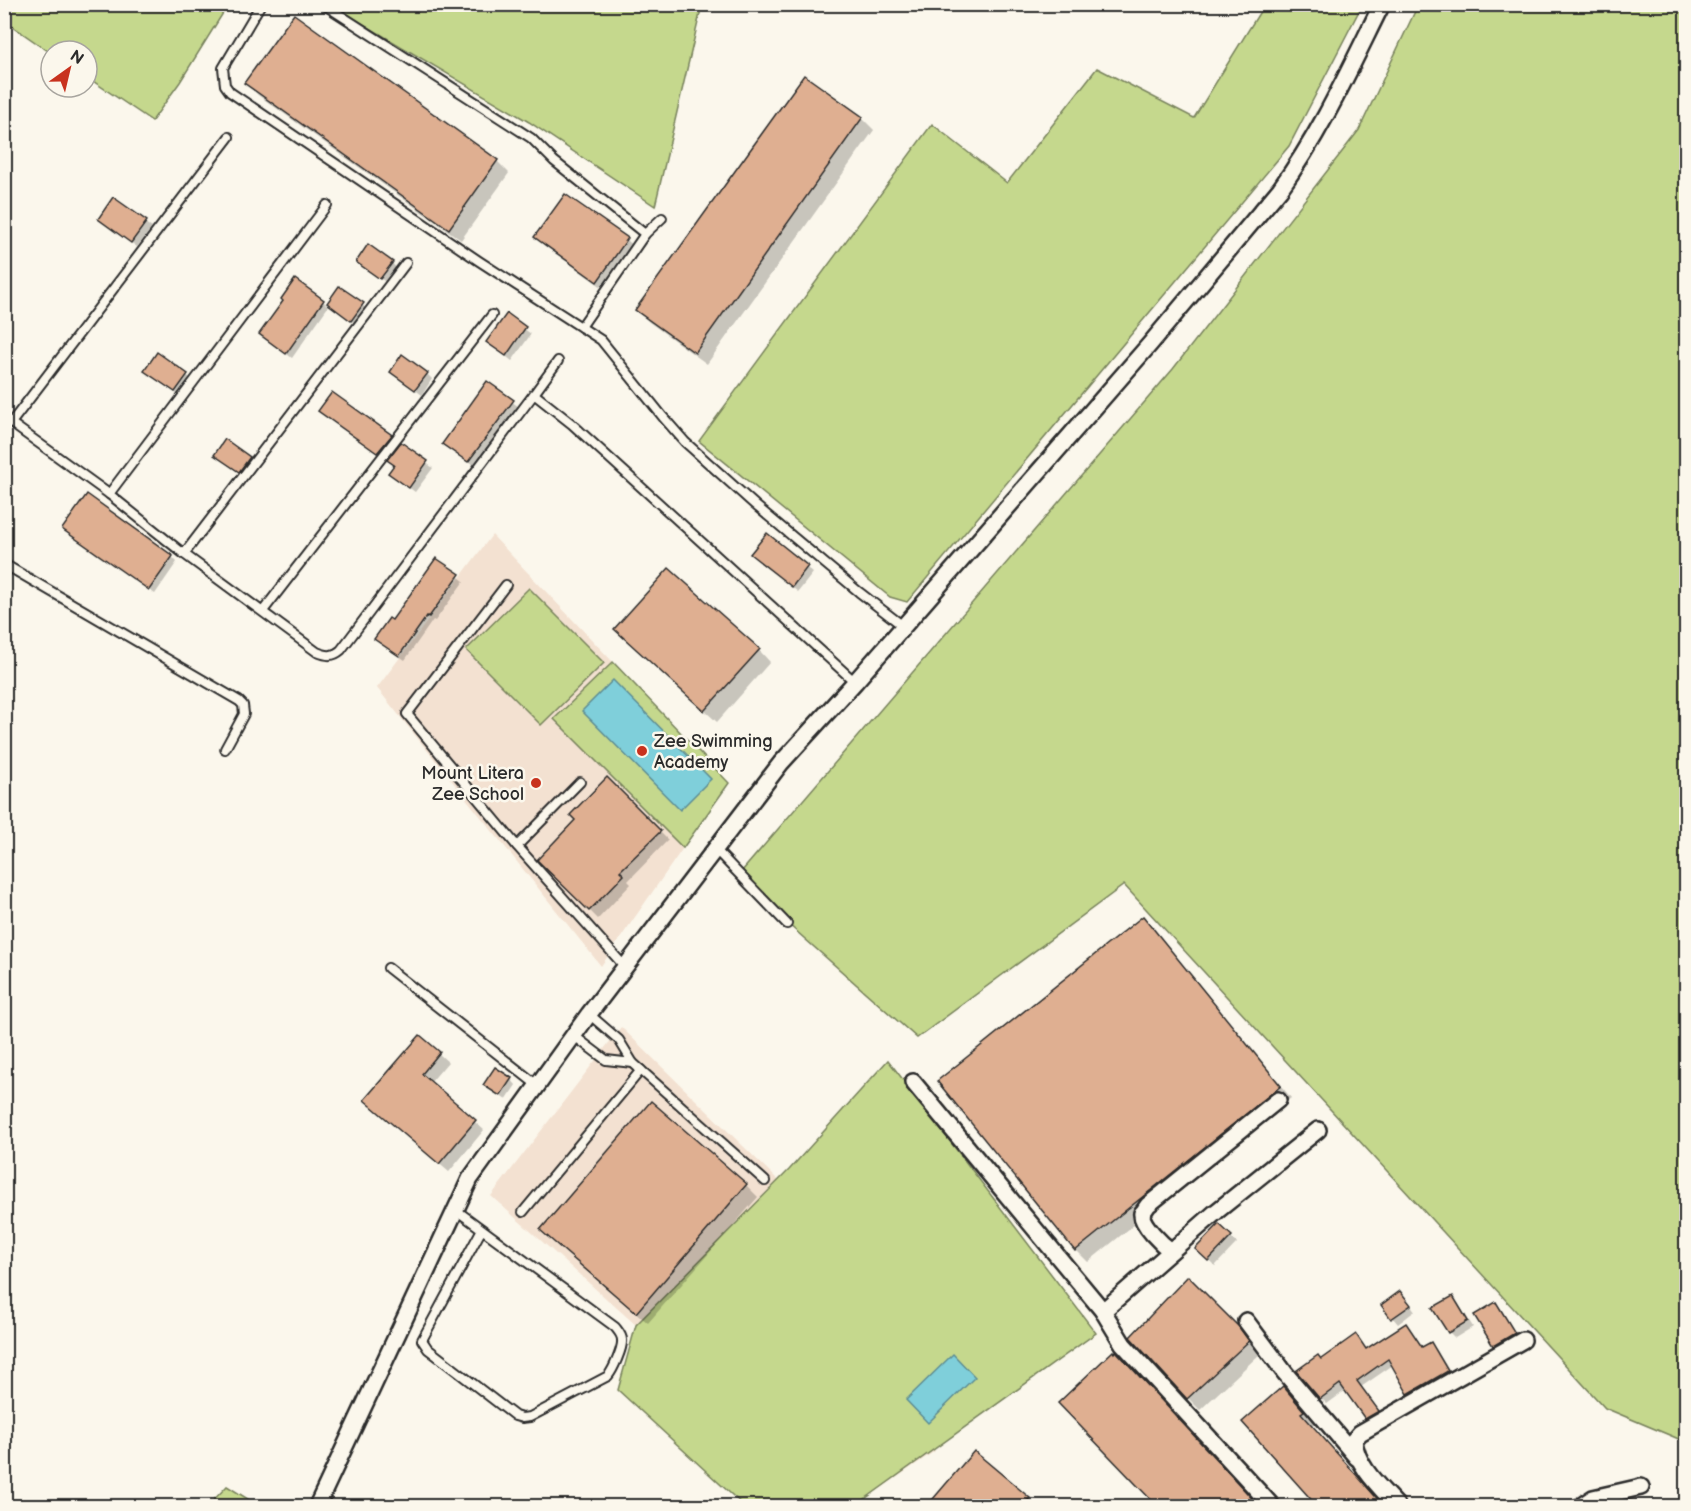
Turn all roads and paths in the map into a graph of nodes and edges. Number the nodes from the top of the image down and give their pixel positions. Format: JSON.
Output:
{"nodes":[{"id":1,"x":261,"y":4,"type":"edge"},
{"id":2,"x":323,"y":4,"type":"edge"},
{"id":3,"x":1382,"y":4,"type":"edge"},
{"id":4,"x":229,"y":137,"type":"dead end"},
{"id":5,"x":327,"y":205,"type":"dead end"},
{"id":6,"x":662,"y":218,"type":"dead end"},
{"id":7,"x":645,"y":234,"type":"junction"},
{"id":8,"x":406,"y":263,"type":"dead end"},
{"id":9,"x":492,"y":315,"type":"dead end"},
{"id":10,"x":581,"y":327,"type":"junction"},
{"id":11,"x":558,"y":361,"type":"dead end"},
{"id":12,"x":534,"y":394,"type":"junction"},
{"id":13,"x":8,"y":420,"type":"edge"},
{"id":14,"x":109,"y":494,"type":"junction"},
{"id":15,"x":184,"y":554,"type":"junction"},
{"id":16,"x":4,"y":564,"type":"edge"},
{"id":17,"x":506,"y":585,"type":"dead end"},
{"id":18,"x":263,"y":611,"type":"junction"},
{"id":19,"x":903,"y":626,"type":"junction"},
{"id":20,"x":855,"y":682,"type":"junction"},
{"id":21,"x":225,"y":749,"type":"dead end"},
{"id":22,"x":580,"y":782,"type":"dead end"},
{"id":23,"x":517,"y":846,"type":"junction"},
{"id":24,"x":715,"y":849,"type":"junction"},
{"id":25,"x":787,"y":924,"type":"dead end"},
{"id":26,"x":625,"y":967,"type":"junction"},
{"id":27,"x":388,"y":968,"type":"dead end"},
{"id":28,"x":589,"y":1014,"type":"junction"},
{"id":29,"x":573,"y":1035,"type":"junction"},
{"id":30,"x":633,"y":1063,"type":"junction"},
{"id":31,"x":641,"y":1071,"type":"junction"},
{"id":32,"x":913,"y":1082,"type":"dead end"},
{"id":33,"x":537,"y":1085,"type":"junction"},
{"id":34,"x":1278,"y":1100,"type":"dead end"},
{"id":35,"x":1318,"y":1130,"type":"dead end"},
{"id":36,"x":765,"y":1181,"type":"dead end"},
{"id":37,"x":456,"y":1210,"type":"junction"},
{"id":38,"x":523,"y":1212,"type":"dead end"},
{"id":39,"x":482,"y":1229,"type":"junction"},
{"id":40,"x":1171,"y":1251,"type":"junction"},
{"id":41,"x":1103,"y":1311,"type":"junction"},
{"id":42,"x":1246,"y":1322,"type":"dead end"},
{"id":43,"x":1523,"y":1340,"type":"dead end"},
{"id":44,"x":1361,"y":1463,"type":"junction"},
{"id":45,"x":1641,"y":1488,"type":"dead end"},
{"id":46,"x":317,"y":1506,"type":"edge"},
{"id":47,"x":1272,"y":1506,"type":"edge"},
{"id":48,"x":1397,"y":1506,"type":"edge"},
{"id":49,"x":1581,"y":1506,"type":"edge"}],
"edges":[{"from":1,"to":10,"type":"lane"},
{"from":2,"to":7,"type":"lane"},
{"from":3,"to":19,"type":"street"},
{"from":4,"to":13,"type":"lane"},
{"from":5,"to":14,"type":"lane"},
{"from":6,"to":7,"type":"lane"},
{"from":7,"to":10,"type":"lane"},
{"from":8,"to":15,"type":"lane"},
{"from":9,"to":18,"type":"lane"},
{"from":10,"to":19,"type":"lane"},
{"from":11,"to":12,"type":"lane"},
{"from":12,"to":18,"type":"lane"},
{"from":12,"to":20,"type":"lane"},
{"from":13,"to":14,"type":"lane"},
{"from":14,"to":15,"type":"lane"},
{"from":15,"to":18,"type":"lane"},
{"from":16,"to":21,"type":"lane"},
{"from":17,"to":23,"type":"lane"},
{"from":19,"to":20,"type":"street"},
{"from":20,"to":24,"type":"street"},
{"from":22,"to":23,"type":"lane"},
{"from":23,"to":26,"type":"lane"},
{"from":24,"to":25,"type":"lane"},
{"from":24,"to":26,"type":"street"},
{"from":26,"to":28,"type":"street"},
{"from":27,"to":33,"type":"lane"},
{"from":28,"to":29,"type":"street"},
{"from":28,"to":30,"type":"lane"},
{"from":29,"to":30,"type":"lane"},
{"from":29,"to":33,"type":"street"},
{"from":30,"to":31,"type":"lane"},
{"from":31,"to":36,"type":"lane"},
{"from":31,"to":38,"type":"lane"},
{"from":32,"to":41,"type":"street"},
{"from":33,"to":37,"type":"street"},
{"from":34,"to":40,"type":"street"},
{"from":35,"to":40,"type":"street"},
{"from":37,"to":39,"type":"lane"},
{"from":37,"to":46,"type":"street"},
{"from":39,"to":39,"type":"lane"},
{"from":40,"to":41,"type":"street"},
{"from":41,"to":47,"type":"street"},
{"from":42,"to":44,"type":"street"},
{"from":43,"to":44,"type":"street"},
{"from":44,"to":48,"type":"street"},
{"from":45,"to":49,"type":"street"}]}
